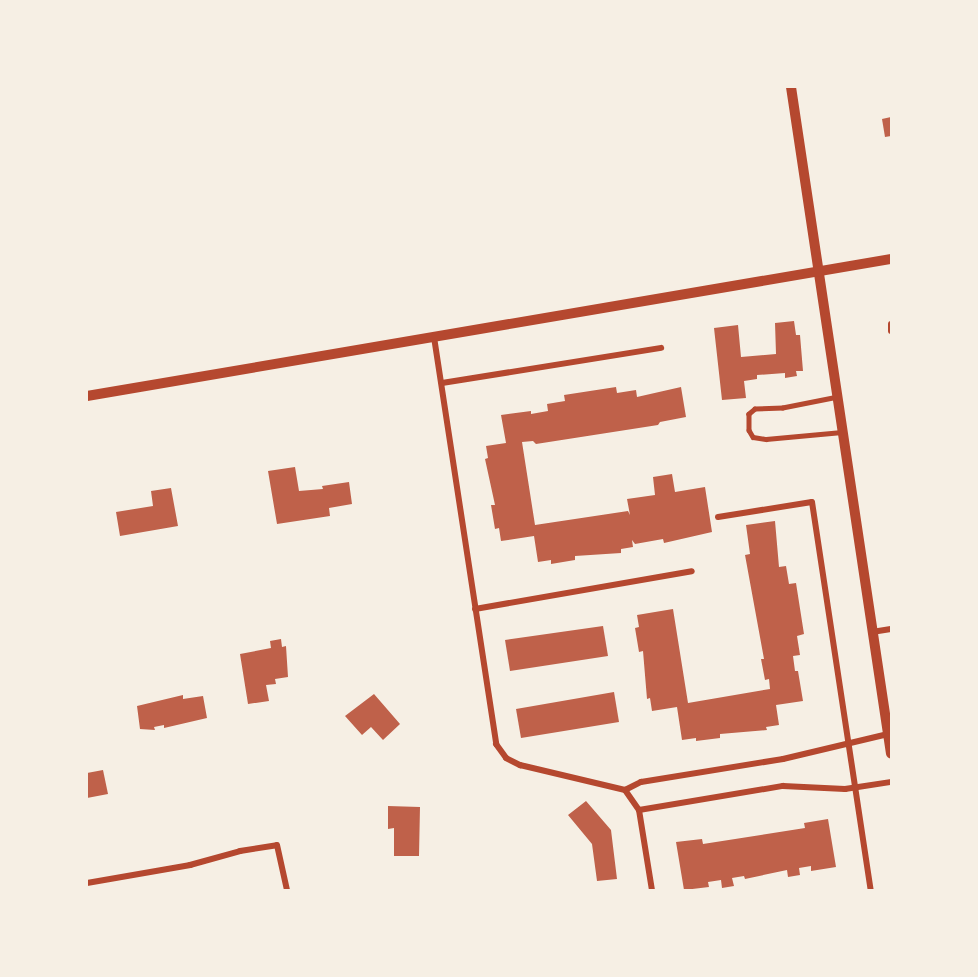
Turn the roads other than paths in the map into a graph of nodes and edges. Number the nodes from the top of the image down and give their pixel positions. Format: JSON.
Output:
{"nodes":[{"id":1,"x":790,"y":87,"type":"edge"},
{"id":2,"x":891,"y":259,"type":"edge"},
{"id":3,"x":819,"y":272,"type":"junction"},
{"id":4,"x":891,"y":324,"type":"edge"},
{"id":5,"x":891,"y":331,"type":"edge"},
{"id":6,"x":434,"y":337,"type":"junction"},
{"id":7,"x":661,"y":348,"type":"dead end"},
{"id":8,"x":442,"y":383,"type":"junction"},
{"id":9,"x":87,"y":396,"type":"edge"},
{"id":10,"x":838,"y":397,"type":"junction"},
{"id":11,"x":843,"y":432,"type":"junction"},
{"id":12,"x":718,"y":517,"type":"dead end"},
{"id":13,"x":692,"y":571,"type":"dead end"},
{"id":14,"x":475,"y":609,"type":"junction"},
{"id":15,"x":891,"y":629,"type":"edge"},
{"id":16,"x":872,"y":632,"type":"junction"},
{"id":17,"x":888,"y":734,"type":"junction"},
{"id":18,"x":850,"y":741,"type":"junction"},
{"id":19,"x":891,"y":754,"type":"edge"},
{"id":20,"x":891,"y":782,"type":"edge"},
{"id":21,"x":856,"y":788,"type":"junction"},
{"id":22,"x":625,"y":790,"type":"junction"},
{"id":23,"x":639,"y":810,"type":"junction"},
{"id":24,"x":87,"y":883,"type":"edge"},
{"id":25,"x":287,"y":890,"type":"edge"},
{"id":26,"x":652,"y":890,"type":"edge"},
{"id":27,"x":872,"y":890,"type":"edge"}],
"edges":[{"from":1,"to":3,"type":"street"},
{"from":2,"to":3,"type":"street"},
{"from":3,"to":6,"type":"street"},
{"from":3,"to":10,"type":"street"},
{"from":4,"to":5,"type":"street"},
{"from":6,"to":8,"type":"street"},
{"from":6,"to":9,"type":"street"},
{"from":7,"to":8,"type":"street"},
{"from":8,"to":14,"type":"street"},
{"from":10,"to":11,"type":"street"},
{"from":10,"to":11,"type":"lane"},
{"from":11,"to":16,"type":"street"},
{"from":12,"to":18,"type":"street"},
{"from":13,"to":14,"type":"street"},
{"from":14,"to":22,"type":"street"},
{"from":15,"to":16,"type":"street"},
{"from":16,"to":17,"type":"street"},
{"from":17,"to":18,"type":"street"},
{"from":17,"to":19,"type":"street"},
{"from":18,"to":21,"type":"street"},
{"from":18,"to":22,"type":"street"},
{"from":20,"to":21,"type":"street"},
{"from":21,"to":23,"type":"street"},
{"from":21,"to":27,"type":"street"},
{"from":22,"to":23,"type":"street"},
{"from":23,"to":26,"type":"street"},
{"from":24,"to":25,"type":"street"}]}
